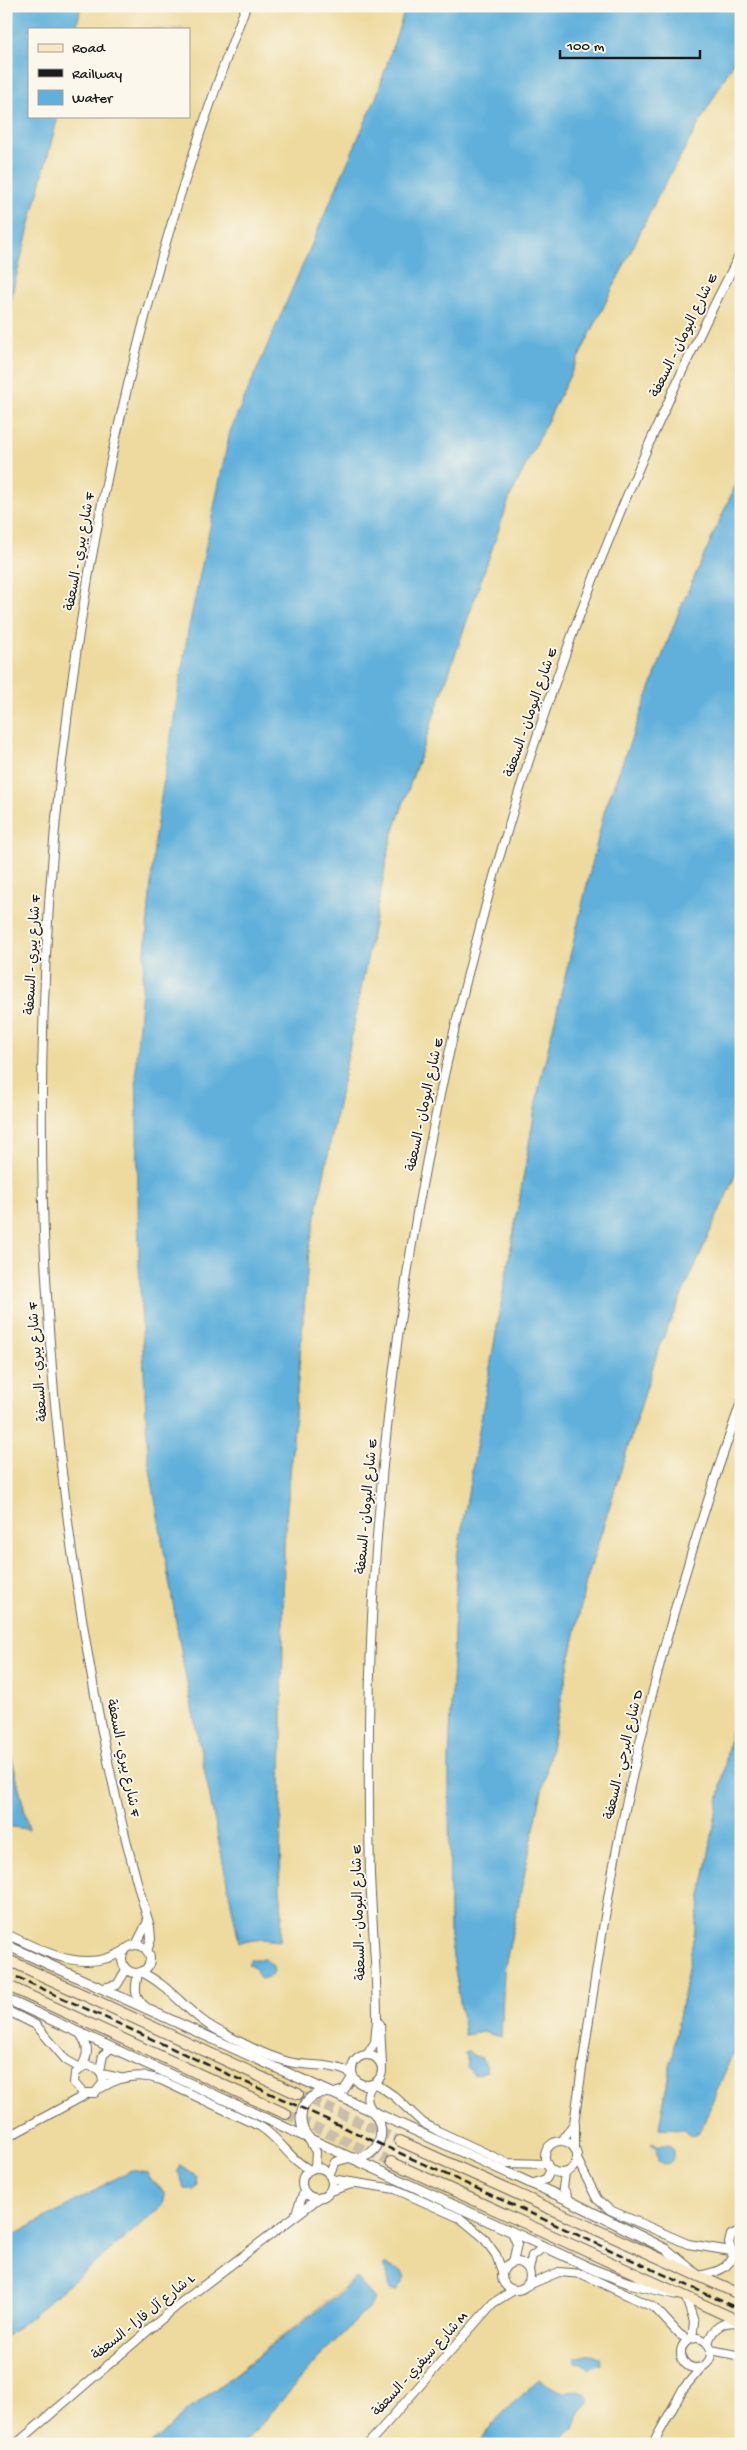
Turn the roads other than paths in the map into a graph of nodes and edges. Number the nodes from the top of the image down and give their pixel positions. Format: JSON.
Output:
{"nodes":[{"id":1,"x":246,"y":6,"type":"edge"},
{"id":2,"x":741,"y":252,"type":"edge"},
{"id":3,"x":741,"y":1402,"type":"edge"},
{"id":4,"x":148,"y":1921,"type":"junction"},
{"id":5,"x":6,"y":1934,"type":"edge"},
{"id":6,"x":6,"y":1945,"type":"edge"},
{"id":7,"x":136,"y":1945,"type":"junction"},
{"id":8,"x":124,"y":1951,"type":"junction"},
{"id":9,"x":147,"y":1951,"type":"junction"},
{"id":10,"x":6,"y":1959,"type":"edge"},
{"id":11,"x":95,"y":1962,"type":"junction"},
{"id":12,"x":149,"y":1962,"type":"junction"},
{"id":13,"x":125,"y":1968,"type":"junction"},
{"id":14,"x":139,"y":1973,"type":"junction"},
{"id":15,"x":6,"y":1985,"type":"edge"},
{"id":16,"x":103,"y":1988,"type":"junction"},
{"id":17,"x":166,"y":1989,"type":"junction"},
{"id":18,"x":6,"y":1999,"type":"edge"},
{"id":19,"x":6,"y":2010,"type":"edge"},
{"id":20,"x":152,"y":2011,"type":"junction"},
{"id":21,"x":377,"y":2013,"type":"junction"},
{"id":22,"x":80,"y":2034,"type":"junction"},
{"id":23,"x":111,"y":2048,"type":"junction"},
{"id":24,"x":367,"y":2054,"type":"junction"},
{"id":25,"x":62,"y":2056,"type":"junction"},
{"id":26,"x":355,"y":2060,"type":"junction"},
{"id":27,"x":80,"y":2067,"type":"junction"},
{"id":28,"x":331,"y":2067,"type":"junction"},
{"id":29,"x":382,"y":2069,"type":"junction"},
{"id":30,"x":101,"y":2072,"type":"junction"},
{"id":31,"x":353,"y":2075,"type":"junction"},
{"id":32,"x":123,"y":2078,"type":"junction"},
{"id":33,"x":74,"y":2082,"type":"junction"},
{"id":34,"x":374,"y":2083,"type":"junction"},
{"id":35,"x":101,"y":2088,"type":"junction"},
{"id":36,"x":334,"y":2093,"type":"junction"},
{"id":37,"x":87,"y":2094,"type":"junction"},
{"id":38,"x":298,"y":2094,"type":"tunnel mouth"},
{"id":39,"x":394,"y":2096,"type":"junction"},
{"id":40,"x":59,"y":2110,"type":"junction"},
{"id":41,"x":374,"y":2113,"type":"junction"},
{"id":42,"x":286,"y":2114,"type":"tunnel mouth"},
{"id":43,"x":574,"y":2123,"type":"junction"},
{"id":44,"x":6,"y":2138,"type":"edge"},
{"id":45,"x":308,"y":2138,"type":"junction"},
{"id":46,"x":400,"y":2141,"type":"tunnel mouth"},
{"id":47,"x":562,"y":2142,"type":"junction"},
{"id":48,"x":575,"y":2149,"type":"junction"},
{"id":49,"x":546,"y":2153,"type":"junction"},
{"id":50,"x":293,"y":2157,"type":"junction"},
{"id":51,"x":349,"y":2158,"type":"junction"},
{"id":52,"x":577,"y":2159,"type":"junction"},
{"id":53,"x":392,"y":2162,"type":"tunnel mouth"},
{"id":54,"x":520,"y":2164,"type":"junction"},
{"id":55,"x":549,"y":2167,"type":"junction"},
{"id":56,"x":312,"y":2169,"type":"junction"},
{"id":57,"x":567,"y":2172,"type":"junction"},
{"id":58,"x":330,"y":2177,"type":"junction"},
{"id":59,"x":302,"y":2179,"type":"junction"},
{"id":60,"x":357,"y":2183,"type":"junction"},
{"id":61,"x":531,"y":2184,"type":"junction"},
{"id":62,"x":590,"y":2185,"type":"junction"},
{"id":63,"x":304,"y":2192,"type":"junction"},
{"id":64,"x":330,"y":2192,"type":"junction"},
{"id":65,"x":319,"y":2198,"type":"junction"},
{"id":66,"x":570,"y":2201,"type":"junction"},
{"id":67,"x":292,"y":2218,"type":"junction"},
{"id":68,"x":741,"y":2230,"type":"edge"},
{"id":69,"x":512,"y":2232,"type":"junction"},
{"id":70,"x":730,"y":2239,"type":"junction"},
{"id":71,"x":544,"y":2247,"type":"junction"},
{"id":72,"x":704,"y":2248,"type":"junction"},
{"id":73,"x":493,"y":2249,"type":"junction"},
{"id":74,"x":735,"y":2254,"type":"edge"},
{"id":75,"x":512,"y":2262,"type":"junction"},
{"id":76,"x":529,"y":2271,"type":"junction"},
{"id":77,"x":552,"y":2274,"type":"junction"},
{"id":78,"x":502,"y":2275,"type":"junction"},
{"id":79,"x":698,"y":2276,"type":"junction"},
{"id":80,"x":526,"y":2286,"type":"junction"},
{"id":81,"x":514,"y":2290,"type":"junction"},
{"id":82,"x":741,"y":2295,"type":"edge"},
{"id":83,"x":683,"y":2296,"type":"junction"},
{"id":84,"x":493,"y":2303,"type":"junction"},
{"id":85,"x":741,"y":2323,"type":"edge"},
{"id":86,"x":671,"y":2326,"type":"junction"},
{"id":87,"x":690,"y":2339,"type":"junction"},
{"id":88,"x":709,"y":2347,"type":"junction"},
{"id":89,"x":681,"y":2350,"type":"junction"},
{"id":90,"x":737,"y":2355,"type":"edge"},
{"id":91,"x":708,"y":2362,"type":"junction"},
{"id":92,"x":684,"y":2363,"type":"junction"},
{"id":93,"x":701,"y":2368,"type":"junction"},
{"id":94,"x":683,"y":2389,"type":"junction"},
{"id":95,"x":16,"y":2444,"type":"edge"},
{"id":96,"x":368,"y":2444,"type":"edge"},
{"id":97,"x":653,"y":2444,"type":"edge"}],
"edges":[{"from":1,"to":4,"type":"street","name":"شارع يبري - السعفة F"},
{"from":2,"to":21,"type":"street","name":"شارع البومان - السعفة E"},
{"from":3,"to":43,"type":"street","name":"شارع البرحي - السعفة D"},
{"from":4,"to":7,"type":"street"},
{"from":4,"to":9,"type":"street","name":"شارع يبري - السعفة F"},
{"from":5,"to":11,"type":"street"},
{"from":6,"to":16,"type":"street"},
{"from":7,"to":8,"type":"street"},
{"from":7,"to":9,"type":"street"},
{"from":8,"to":11,"type":"street"},
{"from":8,"to":13,"type":"street"},
{"from":9,"to":12,"type":"street"},
{"from":10,"to":38,"type":"main road"},
{"from":11,"to":13,"type":"street"},
{"from":12,"to":14,"type":"street"},
{"from":12,"to":17,"type":"street"},
{"from":13,"to":14,"type":"street"},
{"from":13,"to":16,"type":"street"},
{"from":14,"to":17,"type":"street"},
{"from":14,"to":20,"type":"street"},
{"from":15,"to":42,"type":"main road"},
{"from":16,"to":20,"type":"street"},
{"from":17,"to":28,"type":"street"},
{"from":18,"to":22,"type":"street"},
{"from":19,"to":25,"type":"street"},
{"from":20,"to":36,"type":"street"},
{"from":21,"to":24,"type":"street","name":"شارع البومان - السعفة E"},
{"from":21,"to":29,"type":"street","name":"شارع البومان - السعفة E"},
{"from":22,"to":23,"type":"street"},
{"from":22,"to":27,"type":"street"},
{"from":23,"to":30,"type":"street"},
{"from":23,"to":45,"type":"street"},
{"from":24,"to":26,"type":"street"},
{"from":24,"to":29,"type":"street"},
{"from":25,"to":27,"type":"street"},
{"from":25,"to":33,"type":"street"},
{"from":26,"to":28,"type":"street"},
{"from":26,"to":31,"type":"street"},
{"from":27,"to":30,"type":"street"},
{"from":27,"to":33,"type":"street"},
{"from":28,"to":31,"type":"street"},
{"from":29,"to":34,"type":"street"},
{"from":29,"to":39,"type":"street"},
{"from":30,"to":32,"type":"street"},
{"from":30,"to":35,"type":"street"},
{"from":31,"to":34,"type":"street"},
{"from":31,"to":36,"type":"street"},
{"from":32,"to":35,"type":"street"},
{"from":32,"to":50,"type":"street"},
{"from":33,"to":37,"type":"street"},
{"from":33,"to":40,"type":"street"},
{"from":34,"to":39,"type":"street"},
{"from":34,"to":41,"type":"street"},
{"from":35,"to":37,"type":"street"},
{"from":36,"to":41,"type":"street"},
{"from":36,"to":45,"type":"street"},
{"from":37,"to":40,"type":"street"},
{"from":39,"to":54,"type":"street"},
{"from":40,"to":44,"type":"street"},
{"from":41,"to":51,"type":"street"},
{"from":41,"to":61,"type":"street"},
{"from":43,"to":47,"type":"street","name":"شارع البرحي - السعفة D"},
{"from":43,"to":48,"type":"street","name":"شارع البرحي - السعفة D"},
{"from":45,"to":51,"type":"street"},
{"from":45,"to":56,"type":"street"},
{"from":46,"to":79,"type":"main road"},
{"from":47,"to":48,"type":"street"},
{"from":47,"to":49,"type":"street"},
{"from":48,"to":52,"type":"street"},
{"from":49,"to":54,"type":"street"},
{"from":49,"to":55,"type":"street"},
{"from":50,"to":56,"type":"street"},
{"from":50,"to":59,"type":"street"},
{"from":51,"to":58,"type":"street"},
{"from":51,"to":69,"type":"street"},
{"from":52,"to":57,"type":"street"},
{"from":52,"to":62,"type":"street"},
{"from":53,"to":83,"type":"main road"},
{"from":54,"to":55,"type":"street"},
{"from":55,"to":57,"type":"street"},
{"from":55,"to":61,"type":"street"},
{"from":56,"to":58,"type":"street"},
{"from":56,"to":59,"type":"street"},
{"from":57,"to":62,"type":"street"},
{"from":57,"to":66,"type":"street"},
{"from":58,"to":60,"type":"street"},
{"from":58,"to":64,"type":"street"},
{"from":59,"to":63,"type":"street"},
{"from":60,"to":64,"type":"street"},
{"from":60,"to":73,"type":"street"},
{"from":61,"to":66,"type":"street"},
{"from":62,"to":72,"type":"street"},
{"from":63,"to":65,"type":"street"},
{"from":63,"to":67,"type":"street","name":"شارع آل فارا - السعفة L"},
{"from":64,"to":65,"type":"street"},
{"from":65,"to":67,"type":"street","name":"شارع آل فارا - السعفة L"},
{"from":66,"to":79,"type":"street"},
{"from":67,"to":95,"type":"street","name":"شارع آل فارا - السعفة L"},
{"from":68,"to":70,"type":"street"},
{"from":69,"to":71,"type":"street"},
{"from":69,"to":75,"type":"street"},
{"from":70,"to":72,"type":"street"},
{"from":70,"to":74,"type":"street"},
{"from":71,"to":76,"type":"street"},
{"from":71,"to":83,"type":"street"},
{"from":72,"to":74,"type":"street"},
{"from":73,"to":75,"type":"street"},
{"from":73,"to":78,"type":"street"},
{"from":74,"to":79,"type":"street"},
{"from":75,"to":76,"type":"street"},
{"from":75,"to":78,"type":"street"},
{"from":76,"to":77,"type":"street"},
{"from":76,"to":80,"type":"street"},
{"from":77,"to":80,"type":"street"},
{"from":77,"to":86,"type":"street"},
{"from":78,"to":81,"type":"street"},
{"from":78,"to":84,"type":"street","name":"شارع سيفري - السعفة M"},
{"from":79,"to":82,"type":"main road"},
{"from":80,"to":81,"type":"street"},
{"from":81,"to":84,"type":"street","name":"شارع سيفري - السعفة M"},
{"from":83,"to":85,"type":"main road"},
{"from":83,"to":87,"type":"street"},
{"from":84,"to":96,"type":"street","name":"شارع سيفري - السعفة M"},
{"from":85,"to":88,"type":"street"},
{"from":86,"to":87,"type":"street"},
{"from":86,"to":89,"type":"street"},
{"from":87,"to":88,"type":"street"},
{"from":87,"to":89,"type":"street"},
{"from":88,"to":90,"type":"street"},
{"from":88,"to":91,"type":"street"},
{"from":89,"to":92,"type":"street"},
{"from":90,"to":91,"type":"street"},
{"from":91,"to":93,"type":"street"},
{"from":92,"to":93,"type":"street"},
{"from":92,"to":94,"type":"street"},
{"from":93,"to":94,"type":"street"},
{"from":94,"to":97,"type":"street"}]}
